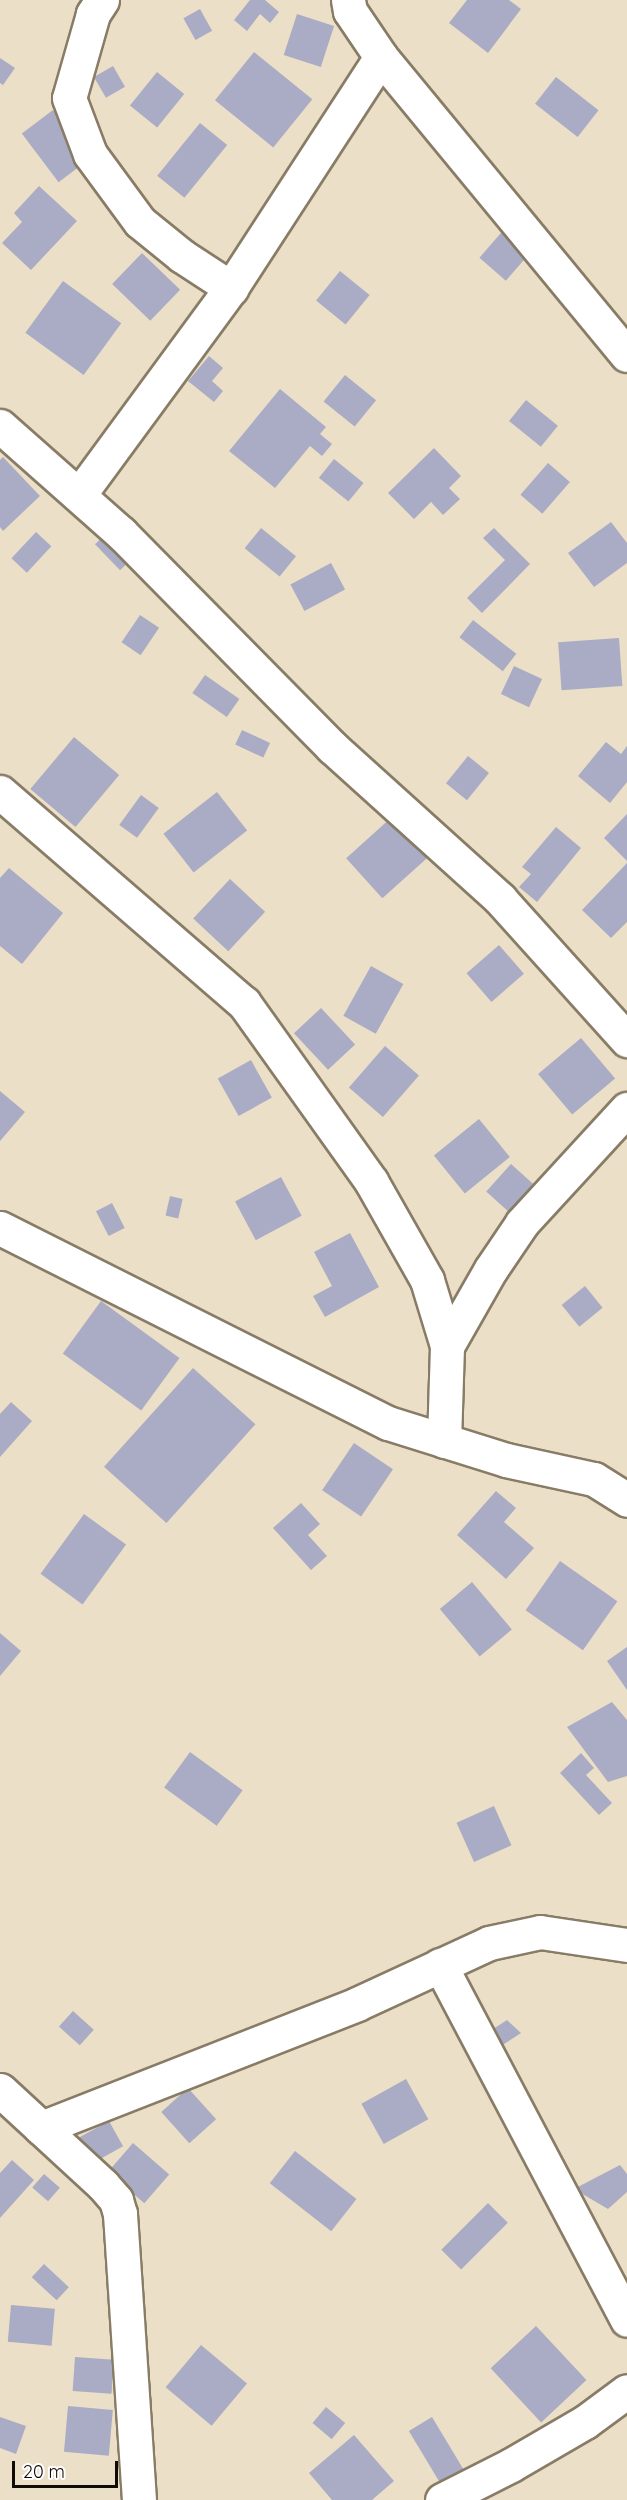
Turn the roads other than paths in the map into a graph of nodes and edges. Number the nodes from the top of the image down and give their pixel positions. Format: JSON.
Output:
{"nodes":[{"id":1,"x":102,"y":0,"type":"edge"},
{"id":2,"x":348,"y":0,"type":"edge"},
{"id":3,"x":381,"y":57,"type":"junction"},
{"id":4,"x":231,"y":288,"type":"junction"},
{"id":5,"x":627,"y":355,"type":"edge"},
{"id":6,"x":0,"y":426,"type":"edge"},
{"id":7,"x":79,"y":495,"type":"junction"},
{"id":8,"x":0,"y":792,"type":"edge"},
{"id":9,"x":627,"y":1040,"type":"edge"},
{"id":10,"x":627,"y":1109,"type":"edge"},
{"id":11,"x":0,"y":1228,"type":"edge"},
{"id":12,"x":447,"y":1346,"type":"junction"},
{"id":13,"x":444,"y":1441,"type":"junction"},
{"id":14,"x":627,"y":1500,"type":"edge"},
{"id":15,"x":627,"y":1946,"type":"edge"},
{"id":16,"x":440,"y":1965,"type":"junction"},
{"id":17,"x":0,"y":2090,"type":"edge"},
{"id":18,"x":41,"y":2128,"type":"junction"},
{"id":19,"x":627,"y":2320,"type":"edge"},
{"id":20,"x":627,"y":2391,"type":"edge"},
{"id":21,"x":139,"y":2500,"type":"edge"},
{"id":22,"x":442,"y":2500,"type":"edge"}],
"edges":[{"from":1,"to":4,"type":"street"},
{"from":2,"to":3,"type":"street"},
{"from":3,"to":4,"type":"street"},
{"from":3,"to":5,"type":"street"},
{"from":4,"to":7,"type":"street"},
{"from":6,"to":7,"type":"street"},
{"from":7,"to":9,"type":"street"},
{"from":8,"to":12,"type":"street"},
{"from":10,"to":12,"type":"street"},
{"from":11,"to":13,"type":"street"},
{"from":12,"to":13,"type":"street"},
{"from":13,"to":14,"type":"street"},
{"from":15,"to":16,"type":"street"},
{"from":16,"to":18,"type":"street"},
{"from":16,"to":19,"type":"street"},
{"from":17,"to":18,"type":"street"},
{"from":18,"to":21,"type":"street"},
{"from":20,"to":22,"type":"street"}]}
